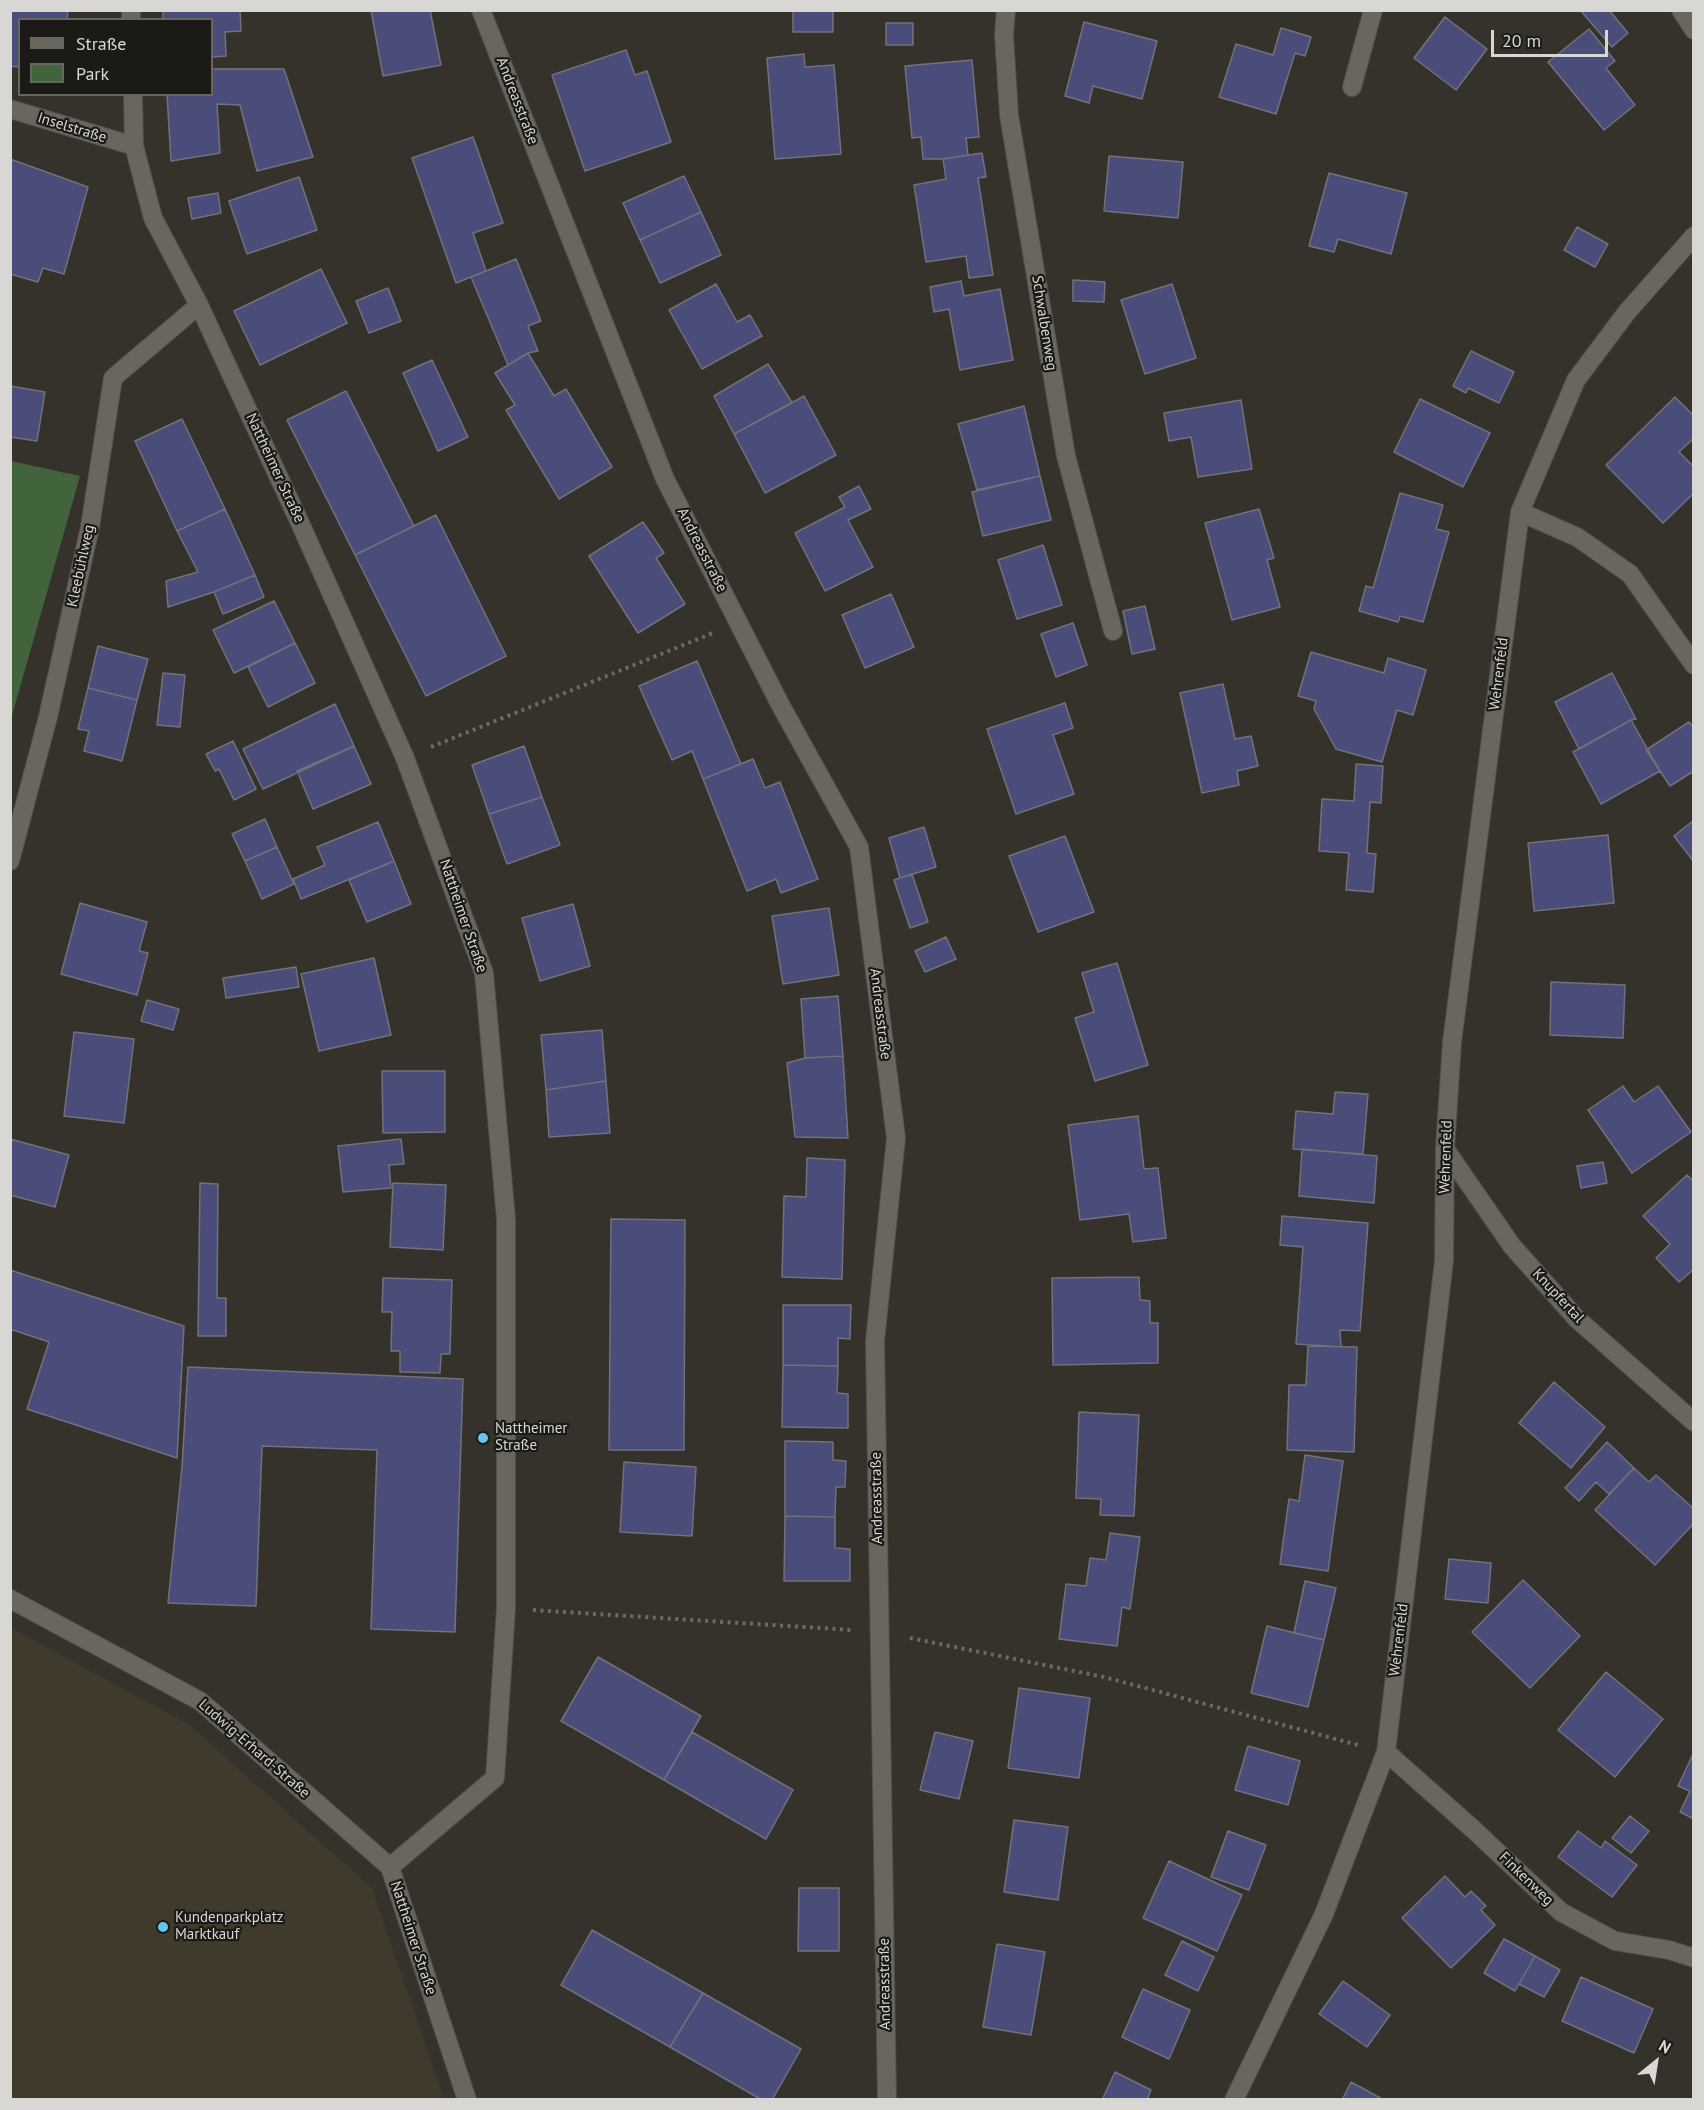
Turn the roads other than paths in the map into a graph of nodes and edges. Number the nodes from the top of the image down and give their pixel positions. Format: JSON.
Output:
{"nodes":[{"id":1,"x":482,"y":10,"type":"edge"},
{"id":2,"x":1006,"y":10,"type":"edge"},
{"id":3,"x":1373,"y":10,"type":"edge"},
{"id":4,"x":1681,"y":10,"type":"edge"},
{"id":5,"x":1694,"y":30,"type":"edge"},
{"id":6,"x":1352,"y":87,"type":"dead end"},
{"id":7,"x":133,"y":96,"type":"edge"},
{"id":8,"x":10,"y":109,"type":"edge"},
{"id":9,"x":134,"y":146,"type":"junction"},
{"id":10,"x":1694,"y":236,"type":"edge"},
{"id":11,"x":199,"y":304,"type":"junction"},
{"id":12,"x":1520,"y":512,"type":"junction"},
{"id":13,"x":1113,"y":631,"type":"dead end"},
{"id":14,"x":1694,"y":665,"type":"edge"},
{"id":15,"x":10,"y":861,"type":"edge"},
{"id":16,"x":1445,"y":1149,"type":"junction"},
{"id":17,"x":1694,"y":1422,"type":"edge"},
{"id":18,"x":10,"y":1599,"type":"edge"},
{"id":19,"x":1386,"y":1752,"type":"junction"},
{"id":20,"x":390,"y":1867,"type":"junction"},
{"id":21,"x":1694,"y":1958,"type":"edge"},
{"id":22,"x":467,"y":2100,"type":"edge"},
{"id":23,"x":887,"y":2100,"type":"edge"},
{"id":24,"x":1234,"y":2100,"type":"edge"}],
"edges":[{"from":1,"to":23,"type":"street","name":"Andreasstraße"},
{"from":2,"to":13,"type":"street","name":"Schwalbenweg"},
{"from":3,"to":6,"type":"street"},
{"from":4,"to":5,"type":"street"},
{"from":7,"to":9,"type":"street","name":"Nattheimer Straße"},
{"from":8,"to":9,"type":"street","name":"Inselstraße"},
{"from":9,"to":11,"type":"street","name":"Nattheimer Straße"},
{"from":10,"to":12,"type":"street","name":"Wehrenfeld"},
{"from":11,"to":15,"type":"street","name":"Kleebühlweg"},
{"from":11,"to":20,"type":"street","name":"Nattheimer Straße"},
{"from":12,"to":14,"type":"street"},
{"from":12,"to":16,"type":"street","name":"Wehrenfeld"},
{"from":16,"to":17,"type":"street","name":"Knupfertal"},
{"from":16,"to":19,"type":"street","name":"Wehrenfeld"},
{"from":18,"to":20,"type":"street","name":"Ludwig-Erhard-Straße"},
{"from":19,"to":21,"type":"street","name":"Finkenweg"},
{"from":19,"to":24,"type":"street","name":"Wehrenfeld"},
{"from":20,"to":22,"type":"street","name":"Nattheimer Straße"}]}
